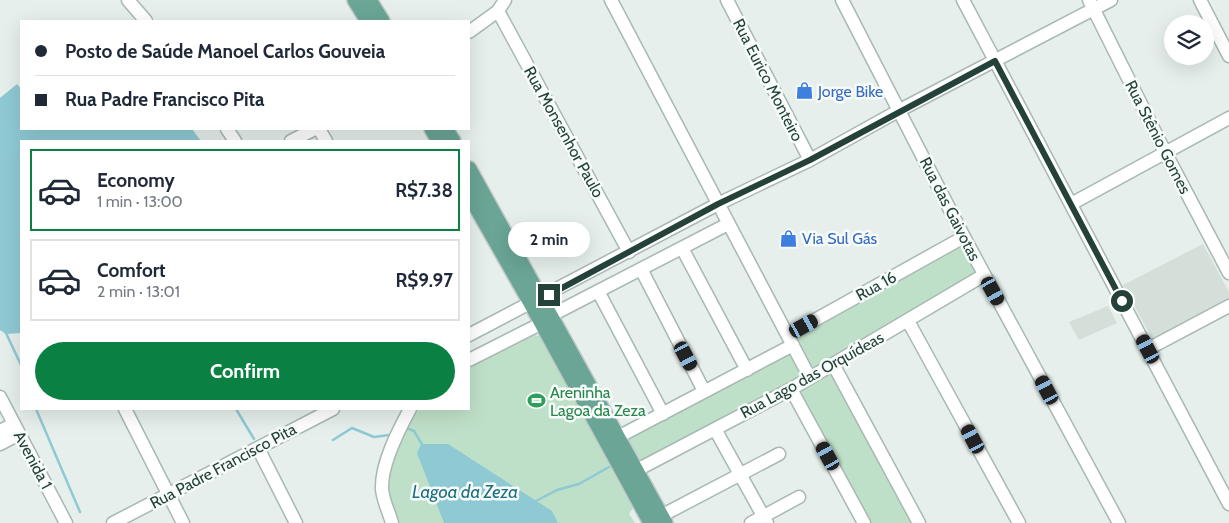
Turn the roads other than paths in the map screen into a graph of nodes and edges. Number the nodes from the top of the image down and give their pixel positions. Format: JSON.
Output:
{"nodes":[{"id":1,"x":128,"y":0,"type":"edge"},
{"id":2,"x":355,"y":0,"type":"edge"},
{"id":3,"x":369,"y":0,"type":"edge"},
{"id":4,"x":505,"y":0,"type":"edge"},
{"id":5,"x":611,"y":0,"type":"edge"},
{"id":6,"x":727,"y":0,"type":"edge"},
{"id":7,"x":842,"y":0,"type":"edge"},
{"id":8,"x":963,"y":0,"type":"edge"},
{"id":9,"x":1111,"y":0,"type":"edge"},
{"id":10,"x":1200,"y":0,"type":"edge"},
{"id":11,"x":1092,"y":4,"type":"edge"},
{"id":12,"x":498,"y":12,"type":"junction"},
{"id":13,"x":145,"y":20,"type":"edge"},
{"id":14,"x":367,"y":20,"type":"edge"},
{"id":15,"x":381,"y":20,"type":"edge"},
{"id":16,"x":470,"y":31,"type":"edge"},
{"id":17,"x":1229,"y":56,"type":"edge"},
{"id":18,"x":995,"y":61,"type":"junction"},
{"id":19,"x":900,"y":110,"type":"junction"},
{"id":20,"x":1229,"y":118,"type":"edge"},
{"id":21,"x":313,"y":130,"type":"edge"},
{"id":22,"x":293,"y":140,"type":"edge"},
{"id":23,"x":1166,"y":152,"type":"junction"},
{"id":24,"x":810,"y":160,"type":"junction"},
{"id":25,"x":470,"y":171,"type":"edge"},
{"id":26,"x":470,"y":196,"type":"edge"},
{"id":27,"x":718,"y":204,"type":"junction"},
{"id":28,"x":1071,"y":204,"type":"junction"},
{"id":29,"x":728,"y":224,"type":"junction"},
{"id":30,"x":964,"y":237,"type":"junction"},
{"id":31,"x":682,"y":248,"type":"junction"},
{"id":32,"x":629,"y":252,"type":"junction"},
{"id":33,"x":641,"y":269,"type":"junction"},
{"id":34,"x":1229,"y":273,"type":"edge"},
{"id":35,"x":984,"y":274,"type":"junction"},
{"id":36,"x":598,"y":291,"type":"junction"},
{"id":37,"x":536,"y":301,"type":"junction"},
{"id":38,"x":1229,"y":306,"type":"edge"},
{"id":39,"x":546,"y":320,"type":"junction"},
{"id":40,"x":908,"y":320,"type":"junction"},
{"id":41,"x":470,"y":335,"type":"edge"},
{"id":42,"x":791,"y":340,"type":"junction"},
{"id":43,"x":1148,"y":349,"type":"junction"},
{"id":44,"x":470,"y":359,"type":"edge"},
{"id":45,"x":833,"y":364,"type":"junction"},
{"id":46,"x":747,"y":370,"type":"junction"},
{"id":47,"x":810,"y":378,"type":"junction"},
{"id":48,"x":791,"y":389,"type":"junction"},
{"id":49,"x":704,"y":391,"type":"junction"},
{"id":50,"x":0,"y":397,"type":"edge"},
{"id":51,"x":126,"y":410,"type":"edge"},
{"id":52,"x":331,"y":410,"type":"edge"},
{"id":53,"x":409,"y":410,"type":"edge"},
{"id":54,"x":663,"y":414,"type":"junction"},
{"id":55,"x":16,"y":429,"type":"junction"},
{"id":56,"x":714,"y":429,"type":"junction"},
{"id":57,"x":0,"y":431,"type":"edge"},
{"id":58,"x":0,"y":444,"type":"edge"},
{"id":59,"x":258,"y":448,"type":"junction"},
{"id":60,"x":779,"y":454,"type":"dead end"},
{"id":61,"x":623,"y":457,"type":"junction"},
{"id":62,"x":739,"y":474,"type":"junction"},
{"id":63,"x":168,"y":495,"type":"junction"},
{"id":64,"x":799,"y":496,"type":"dead end"},
{"id":65,"x":1229,"y":504,"type":"edge"},
{"id":66,"x":765,"y":520,"type":"edge"},
{"id":67,"x":659,"y":521,"type":"edge"},
{"id":68,"x":66,"y":523,"type":"edge"},
{"id":69,"x":114,"y":523,"type":"edge"},
{"id":70,"x":183,"y":523,"type":"edge"},
{"id":71,"x":296,"y":523,"type":"edge"},
{"id":72,"x":392,"y":523,"type":"edge"},
{"id":73,"x":751,"y":523,"type":"edge"},
{"id":74,"x":864,"y":523,"type":"edge"},
{"id":75,"x":919,"y":523,"type":"edge"},
{"id":76,"x":1019,"y":523,"type":"edge"},
{"id":77,"x":1119,"y":523,"type":"edge"}],
"edges":[{"from":1,"to":13,"type":"street"},
{"from":2,"to":14,"type":"main road"},
{"from":3,"to":15,"type":"main road"},
{"from":4,"to":12,"type":"street"},
{"from":5,"to":27,"type":"street"},
{"from":6,"to":24,"type":"street","name":"Rua Eurico Monteiro"},
{"from":7,"to":19,"type":"street","name":"Rua das Gaivotas"},
{"from":8,"to":18,"type":"street"},
{"from":9,"to":11,"type":"street"},
{"from":10,"to":17,"type":"street"},
{"from":11,"to":18,"type":"street"},
{"from":11,"to":23,"type":"street","name":"Rua Stênio Gomes"},
{"from":12,"to":16,"type":"street"},
{"from":12,"to":32,"type":"street","name":"Rua Monsenhor Paulo"},
{"from":18,"to":19,"type":"street"},
{"from":18,"to":28,"type":"street"},
{"from":19,"to":24,"type":"street"},
{"from":19,"to":30,"type":"street","name":"Rua das Gaivotas"},
{"from":20,"to":23,"type":"street"},
{"from":21,"to":22,"type":"street"},
{"from":23,"to":28,"type":"street"},
{"from":23,"to":34,"type":"street","name":"Rua Stênio Gomes"},
{"from":24,"to":27,"type":"street"},
{"from":25,"to":37,"type":"main road"},
{"from":26,"to":37,"type":"main road"},
{"from":27,"to":29,"type":"street"},
{"from":27,"to":32,"type":"street"},
{"from":28,"to":43,"type":"street"},
{"from":29,"to":31,"type":"street"},
{"from":29,"to":42,"type":"street"},
{"from":30,"to":35,"type":"street","name":"Rua das Gaivotas"},
{"from":30,"to":42,"type":"street","name":"Rua 16"},
{"from":31,"to":33,"type":"street"},
{"from":31,"to":46,"type":"street"},
{"from":32,"to":37,"type":"street"},
{"from":33,"to":36,"type":"street"},
{"from":33,"to":49,"type":"street"},
{"from":35,"to":40,"type":"street","name":"Rua Lago das Orquídeas"},
{"from":35,"to":77,"type":"street","name":"Rua das Gaivotas"},
{"from":36,"to":39,"type":"street"},
{"from":36,"to":54,"type":"street"},
{"from":37,"to":39,"type":"main road"},
{"from":37,"to":41,"type":"street"},
{"from":38,"to":43,"type":"street"},
{"from":39,"to":44,"type":"street"},
{"from":39,"to":61,"type":"main road"},
{"from":40,"to":45,"type":"street","name":"Rua Lago das Orquídeas"},
{"from":40,"to":76,"type":"street"},
{"from":42,"to":46,"type":"street"},
{"from":42,"to":47,"type":"street"},
{"from":43,"to":65,"type":"street"},
{"from":45,"to":47,"type":"street","name":"Rua Lago das Orquídeas"},
{"from":45,"to":75,"type":"street"},
{"from":46,"to":49,"type":"street"},
{"from":47,"to":48,"type":"street","name":"Rua Lago das Orquídeas"},
{"from":48,"to":56,"type":"street","name":"Rua Lago das Orquídeas"},
{"from":48,"to":74,"type":"street"},
{"from":49,"to":54,"type":"street"},
{"from":50,"to":55,"type":"street","name":"Avenida 1"},
{"from":51,"to":63,"type":"street"},
{"from":52,"to":59,"type":"street","name":"Rua Padre Francisco Pita"},
{"from":53,"to":72,"type":"street"},
{"from":54,"to":61,"type":"street"},
{"from":55,"to":57,"type":"street"},
{"from":55,"to":58,"type":"street"},
{"from":55,"to":68,"type":"street","name":"Avenida 1"},
{"from":56,"to":61,"type":"street","name":"Rua Lago das Orquídeas"},
{"from":56,"to":62,"type":"street"},
{"from":59,"to":63,"type":"street","name":"Rua Padre Francisco Pita"},
{"from":59,"to":71,"type":"street"},
{"from":60,"to":62,"type":"street"},
{"from":61,"to":67,"type":"main road"},
{"from":62,"to":66,"type":"street"},
{"from":62,"to":67,"type":"street"},
{"from":63,"to":69,"type":"street","name":"Rua Padre Francisco Pita"},
{"from":63,"to":70,"type":"street"},
{"from":64,"to":66,"type":"street"},
{"from":66,"to":73,"type":"street"}]}
